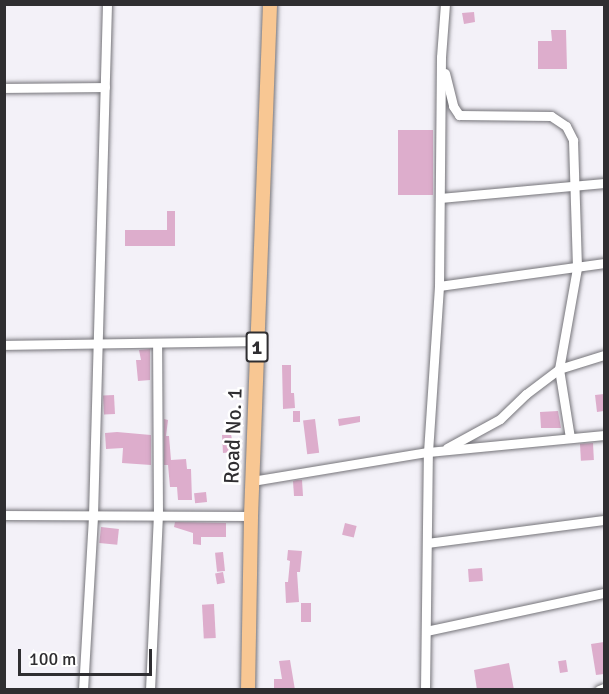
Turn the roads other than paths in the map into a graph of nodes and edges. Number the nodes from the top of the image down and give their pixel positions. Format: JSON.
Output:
{"nodes":[{"id":1,"x":107,"y":4,"type":"edge"},
{"id":2,"x":270,"y":4,"type":"edge"},
{"id":3,"x":445,"y":4,"type":"edge"},
{"id":4,"x":441,"y":57,"type":"junction"},
{"id":5,"x":105,"y":87,"type":"junction"},
{"id":6,"x":4,"y":88,"type":"edge"},
{"id":7,"x":604,"y":183,"type":"edge"},
{"id":8,"x":574,"y":187,"type":"junction"},
{"id":9,"x":440,"y":198,"type":"junction"},
{"id":10,"x":604,"y":263,"type":"edge"},
{"id":11,"x":577,"y":268,"type":"junction"},
{"id":12,"x":439,"y":286,"type":"junction"},
{"id":13,"x":258,"y":341,"type":"junction"},
{"id":14,"x":157,"y":343,"type":"junction"},
{"id":15,"x":97,"y":344,"type":"junction"},
{"id":16,"x":4,"y":345,"type":"edge"},
{"id":17,"x":604,"y":355,"type":"edge"},
{"id":18,"x":559,"y":369,"type":"junction"},
{"id":19,"x":604,"y":435,"type":"edge"},
{"id":20,"x":570,"y":438,"type":"junction"},
{"id":21,"x":442,"y":450,"type":"junction"},
{"id":22,"x":428,"y":452,"type":"junction"},
{"id":23,"x":252,"y":481,"type":"junction"},
{"id":24,"x":4,"y":515,"type":"edge"},
{"id":25,"x":93,"y":515,"type":"junction"},
{"id":26,"x":158,"y":515,"type":"junction"},
{"id":27,"x":251,"y":516,"type":"junction"},
{"id":28,"x":604,"y":520,"type":"edge"},
{"id":29,"x":427,"y":543,"type":"junction"},
{"id":30,"x":604,"y":593,"type":"edge"},
{"id":31,"x":426,"y":631,"type":"junction"},
{"id":32,"x":604,"y":688,"type":"edge"},
{"id":33,"x":83,"y":690,"type":"edge"},
{"id":34,"x":150,"y":690,"type":"edge"},
{"id":35,"x":248,"y":690,"type":"edge"},
{"id":36,"x":425,"y":690,"type":"edge"},
{"id":37,"x":599,"y":690,"type":"edge"}],
"edges":[{"from":1,"to":5,"type":"street"},
{"from":2,"to":13,"type":"highway","name":"Road No. 1","number":"1"},
{"from":3,"to":4,"type":"street"},
{"from":4,"to":8,"type":"street"},
{"from":4,"to":9,"type":"street"},
{"from":5,"to":6,"type":"street"},
{"from":5,"to":15,"type":"street"},
{"from":7,"to":8,"type":"street"},
{"from":8,"to":9,"type":"street"},
{"from":8,"to":11,"type":"street"},
{"from":9,"to":12,"type":"street"},
{"from":10,"to":11,"type":"street"},
{"from":11,"to":12,"type":"street"},
{"from":11,"to":18,"type":"street"},
{"from":12,"to":22,"type":"street"},
{"from":13,"to":14,"type":"street"},
{"from":13,"to":23,"type":"highway","name":"Road No. 1","number":"1"},
{"from":14,"to":15,"type":"street"},
{"from":14,"to":26,"type":"street"},
{"from":15,"to":16,"type":"street"},
{"from":15,"to":25,"type":"street"},
{"from":17,"to":18,"type":"street"},
{"from":18,"to":20,"type":"street"},
{"from":18,"to":21,"type":"street"},
{"from":19,"to":20,"type":"street"},
{"from":20,"to":21,"type":"street"},
{"from":21,"to":22,"type":"street"},
{"from":22,"to":23,"type":"street"},
{"from":22,"to":29,"type":"street"},
{"from":23,"to":27,"type":"highway","name":"Road No. 1","number":"1"},
{"from":24,"to":25,"type":"street"},
{"from":25,"to":26,"type":"street"},
{"from":25,"to":33,"type":"street"},
{"from":26,"to":27,"type":"street"},
{"from":26,"to":34,"type":"street"},
{"from":27,"to":35,"type":"highway","name":"Road No. 1","number":"1"},
{"from":28,"to":29,"type":"street"},
{"from":29,"to":31,"type":"street"},
{"from":30,"to":31,"type":"street"},
{"from":31,"to":36,"type":"street"},
{"from":32,"to":37,"type":"street"}]}
